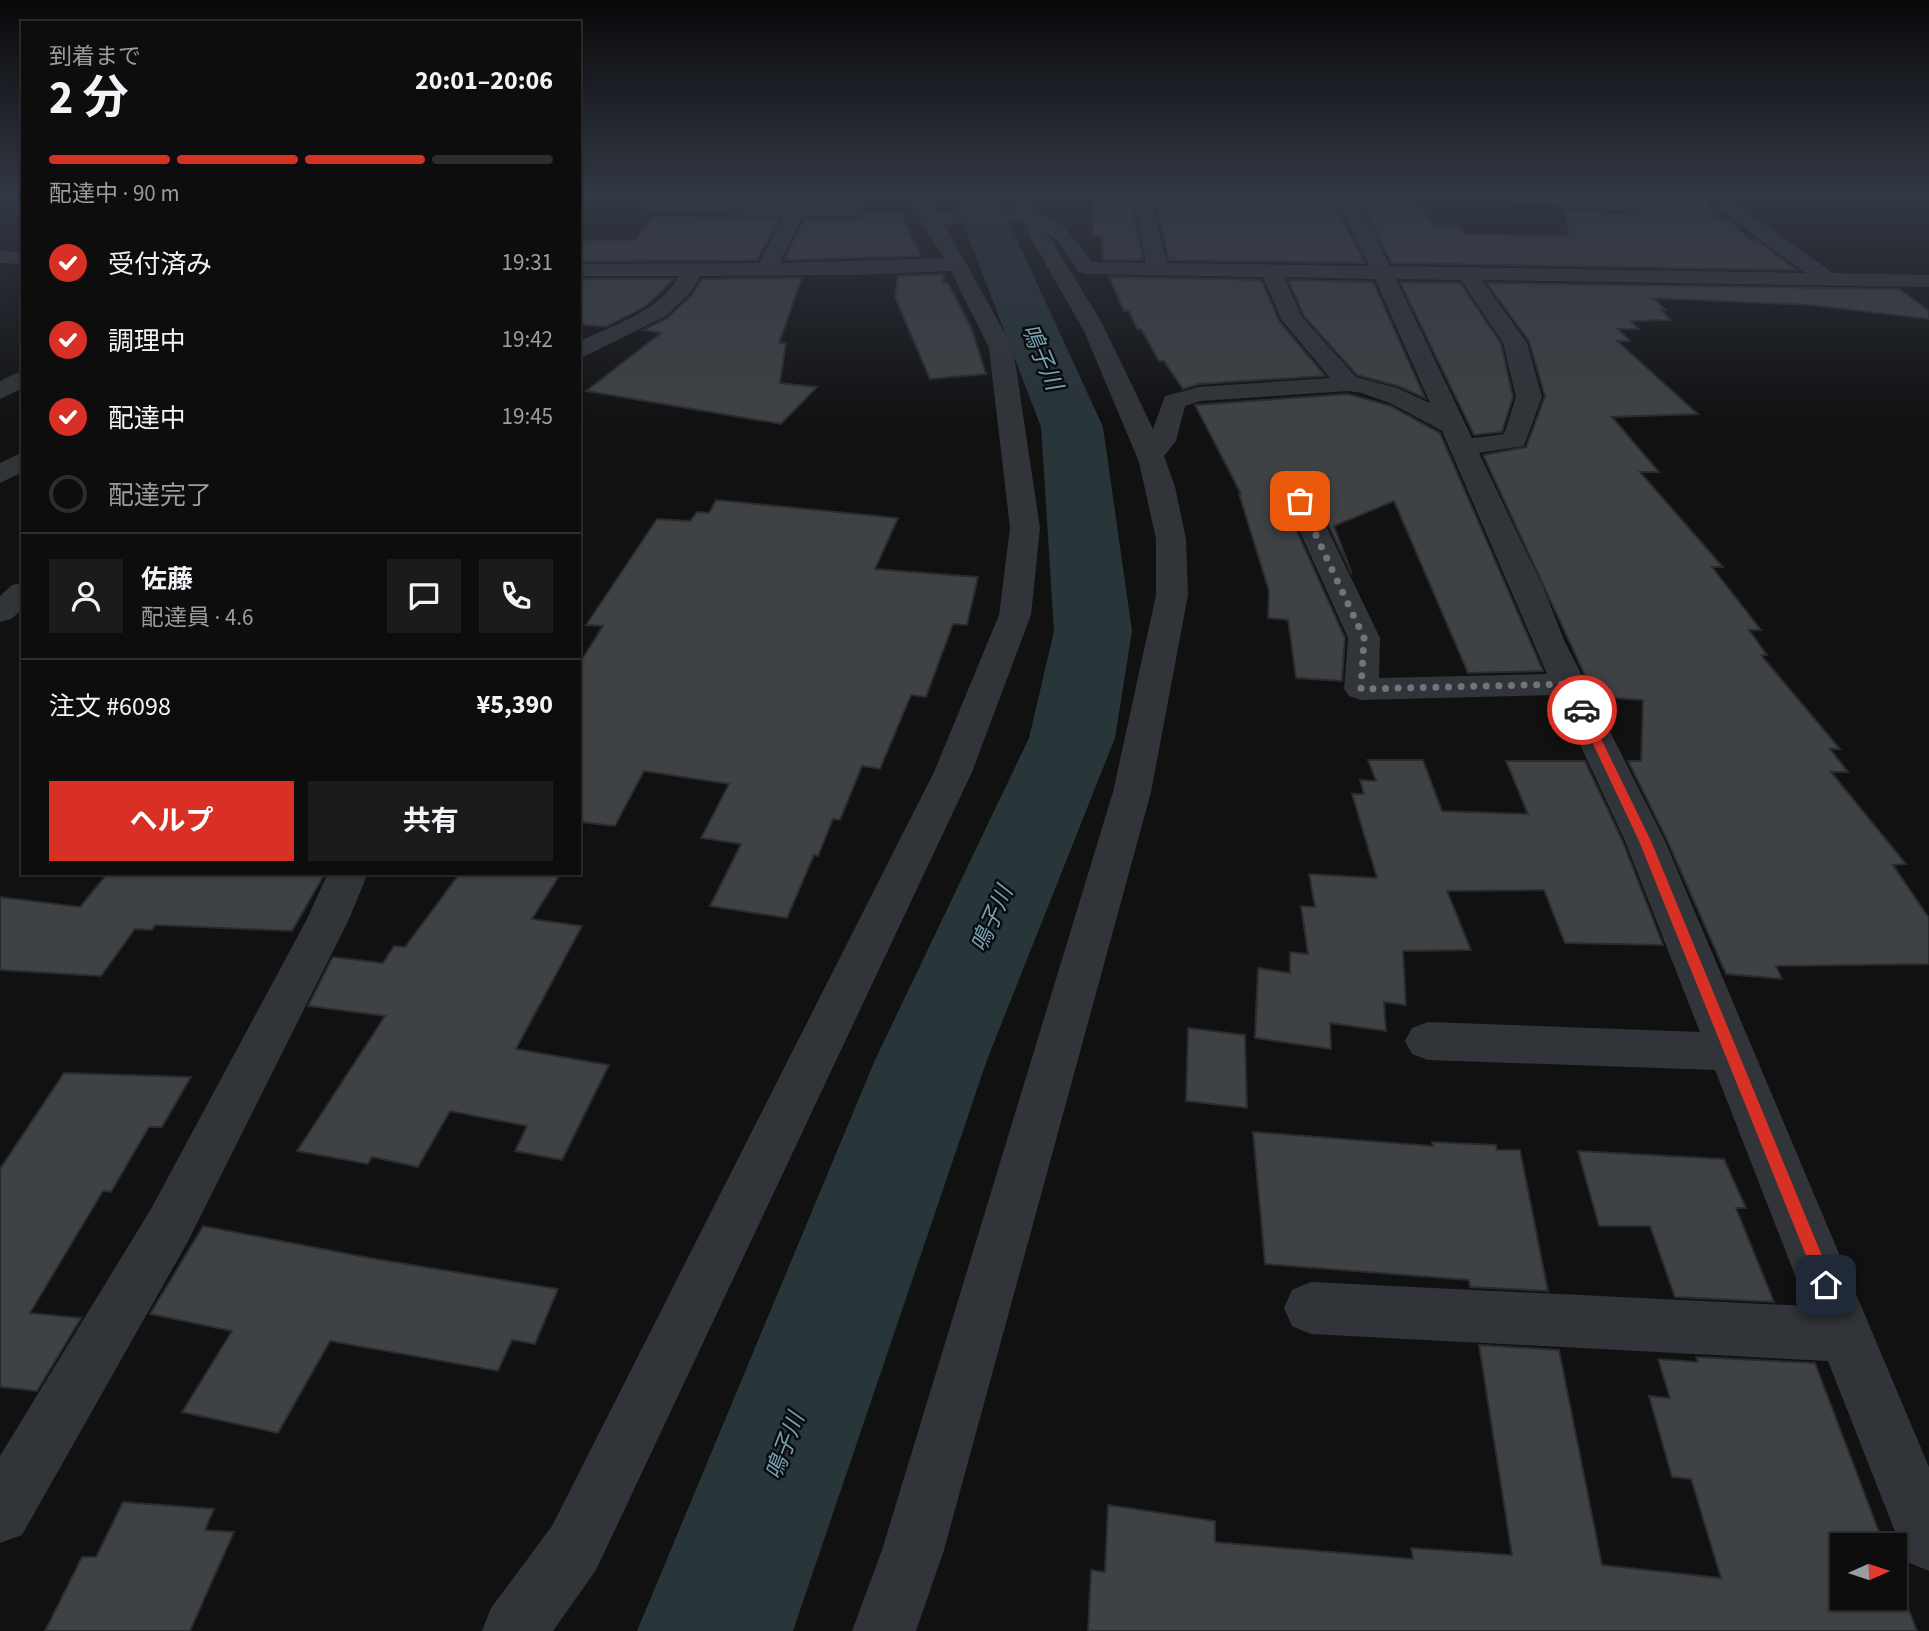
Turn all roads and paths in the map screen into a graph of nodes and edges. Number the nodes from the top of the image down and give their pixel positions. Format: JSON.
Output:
{"nodes":[{"id":1,"x":692,"y":270,"type":"edge"},
{"id":2,"x":961,"y":270,"type":"edge"},
{"id":3,"x":1058,"y":270,"type":"edge"},
{"id":4,"x":1238,"y":270,"type":"edge"},
{"id":5,"x":1815,"y":270,"type":"edge"},
{"id":6,"x":1271,"y":271,"type":"junction"},
{"id":7,"x":1380,"y":272,"type":"junction"},
{"id":8,"x":1467,"y":274,"type":"junction"},
{"id":9,"x":1829,"y":280,"type":"junction"},
{"id":10,"x":1929,"y":281,"type":"edge"},
{"id":11,"x":581,"y":351,"type":"edge"},
{"id":12,"x":21,"y":378,"type":"edge"},
{"id":13,"x":1348,"y":384,"type":"junction"},
{"id":14,"x":0,"y":392,"type":"edge"},
{"id":15,"x":1456,"y":437,"type":"junction"},
{"id":16,"x":1152,"y":453,"type":"junction"},
{"id":17,"x":21,"y":461,"type":"edge"},
{"id":18,"x":0,"y":475,"type":"edge"},
{"id":19,"x":1300,"y":501,"type":"dead end"},
{"id":20,"x":21,"y":594,"type":"edge"},
{"id":21,"x":0,"y":612,"type":"edge"},
{"id":22,"x":1570,"y":684,"type":"junction"},
{"id":23,"x":347,"y":875,"type":"edge"},
{"id":24,"x":1428,"y":1041,"type":"dead end"},
{"id":25,"x":1732,"y":1052,"type":"junction"},
{"id":26,"x":1311,"y":1308,"type":"dead end"},
{"id":27,"x":1847,"y":1335,"type":"junction"},
{"id":28,"x":0,"y":1513,"type":"edge"},
{"id":29,"x":1929,"y":1539,"type":"edge"},
{"id":30,"x":514,"y":1631,"type":"edge"},
{"id":31,"x":884,"y":1631,"type":"edge"}],
"edges":[{"from":1,"to":11,"type":"street"},
{"from":2,"to":30,"type":"street"},
{"from":3,"to":16,"type":"street"},
{"from":4,"to":6,"type":"street"},
{"from":5,"to":9,"type":"street"},
{"from":6,"to":7,"type":"street"},
{"from":6,"to":13,"type":"street"},
{"from":7,"to":8,"type":"street"},
{"from":7,"to":15,"type":"street"},
{"from":8,"to":9,"type":"street"},
{"from":8,"to":15,"type":"street"},
{"from":9,"to":10,"type":"street"},
{"from":12,"to":14,"type":"street"},
{"from":13,"to":15,"type":"street"},
{"from":13,"to":16,"type":"street"},
{"from":15,"to":22,"type":"street"},
{"from":16,"to":31,"type":"street"},
{"from":17,"to":18,"type":"street"},
{"from":19,"to":22,"type":"street"},
{"from":20,"to":21,"type":"street"},
{"from":22,"to":25,"type":"street"},
{"from":23,"to":28,"type":"street"},
{"from":24,"to":25,"type":"street"},
{"from":25,"to":27,"type":"street"},
{"from":26,"to":27,"type":"street"},
{"from":27,"to":29,"type":"street"}]}
